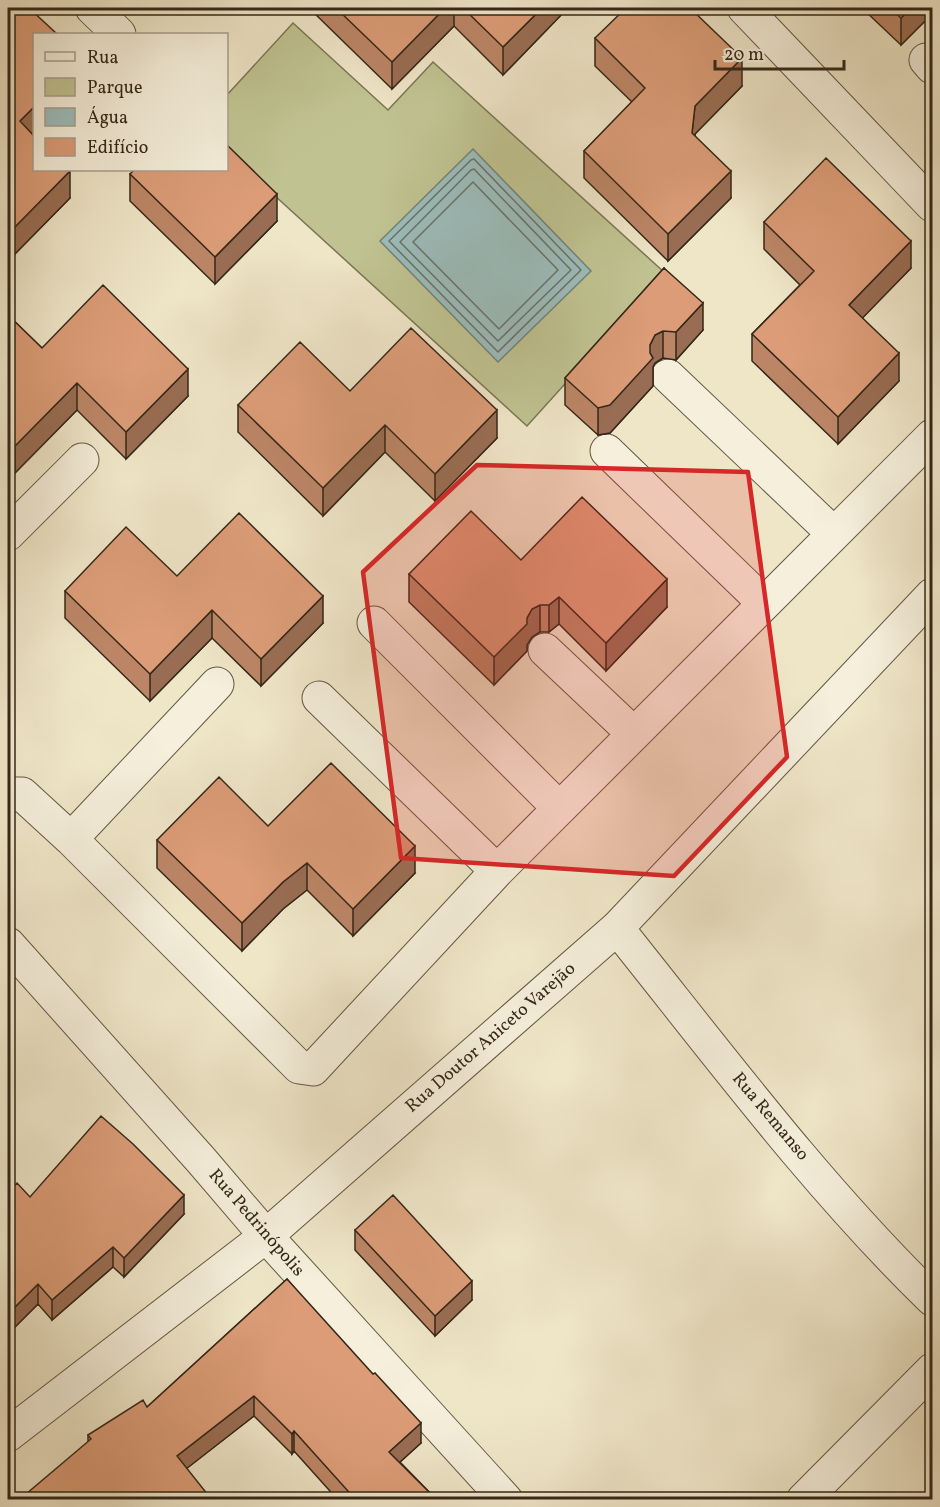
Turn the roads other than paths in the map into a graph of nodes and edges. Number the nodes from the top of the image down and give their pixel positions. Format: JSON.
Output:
{"nodes":[{"id":1,"x":92,"y":8,"type":"edge"},
{"id":2,"x":744,"y":8,"type":"edge"},
{"id":3,"x":118,"y":33,"type":"edge"},
{"id":4,"x":933,"y":205,"type":"edge"},
{"id":5,"x":668,"y":376,"type":"dead end"},
{"id":6,"x":933,"y":436,"type":"edge"},
{"id":7,"x":607,"y":451,"type":"dead end"},
{"id":8,"x":82,"y":460,"type":"dead end"},
{"id":9,"x":8,"y":534,"type":"edge"},
{"id":10,"x":834,"y":534,"type":"junction"},
{"id":11,"x":933,"y":594,"type":"edge"},
{"id":12,"x":764,"y":603,"type":"junction"},
{"id":13,"x":374,"y":623,"type":"dead end"},
{"id":14,"x":545,"y":650,"type":"dead end"},
{"id":15,"x":217,"y":684,"type":"dead end"},
{"id":16,"x":319,"y":698,"type":"dead end"},
{"id":17,"x":634,"y":734,"type":"junction"},
{"id":18,"x":8,"y":797,"type":"edge"},
{"id":19,"x":559,"y":808,"type":"junction"},
{"id":20,"x":71,"y":839,"type":"junction"},
{"id":21,"x":496,"y":871,"type":"junction"},
{"id":22,"x":617,"y":927,"type":"junction"},
{"id":23,"x":8,"y":944,"type":"edge"},
{"id":24,"x":266,"y":1236,"type":"junction"},
{"id":25,"x":933,"y":1299,"type":"edge"},
{"id":26,"x":933,"y":1370,"type":"edge"},
{"id":27,"x":8,"y":1435,"type":"edge"},
{"id":28,"x":506,"y":1500,"type":"edge"},
{"id":29,"x":803,"y":1500,"type":"edge"}],
"edges":[{"from":1,"to":3,"type":"street"},
{"from":2,"to":4,"type":"street"},
{"from":5,"to":10,"type":"street"},
{"from":6,"to":10,"type":"street"},
{"from":7,"to":12,"type":"street"},
{"from":8,"to":9,"type":"street"},
{"from":10,"to":12,"type":"street"},
{"from":11,"to":22,"type":"street","name":"Rua Doutor Aniceto Varejão"},
{"from":12,"to":17,"type":"street"},
{"from":13,"to":19,"type":"street"},
{"from":14,"to":17,"type":"street"},
{"from":15,"to":20,"type":"street"},
{"from":16,"to":21,"type":"street"},
{"from":17,"to":19,"type":"street"},
{"from":18,"to":20,"type":"street"},
{"from":19,"to":21,"type":"street"},
{"from":20,"to":21,"type":"street"},
{"from":22,"to":24,"type":"street","name":"Rua Doutor Aniceto Varejão"},
{"from":22,"to":25,"type":"street","name":"Rua Remanso"},
{"from":23,"to":24,"type":"street","name":"Rua Pedrinópolis"},
{"from":24,"to":27,"type":"street","name":"Rua Doutor Aniceto Varejão"},
{"from":24,"to":28,"type":"street","name":"Rua Pedrinópolis"},
{"from":26,"to":29,"type":"street"}]}
